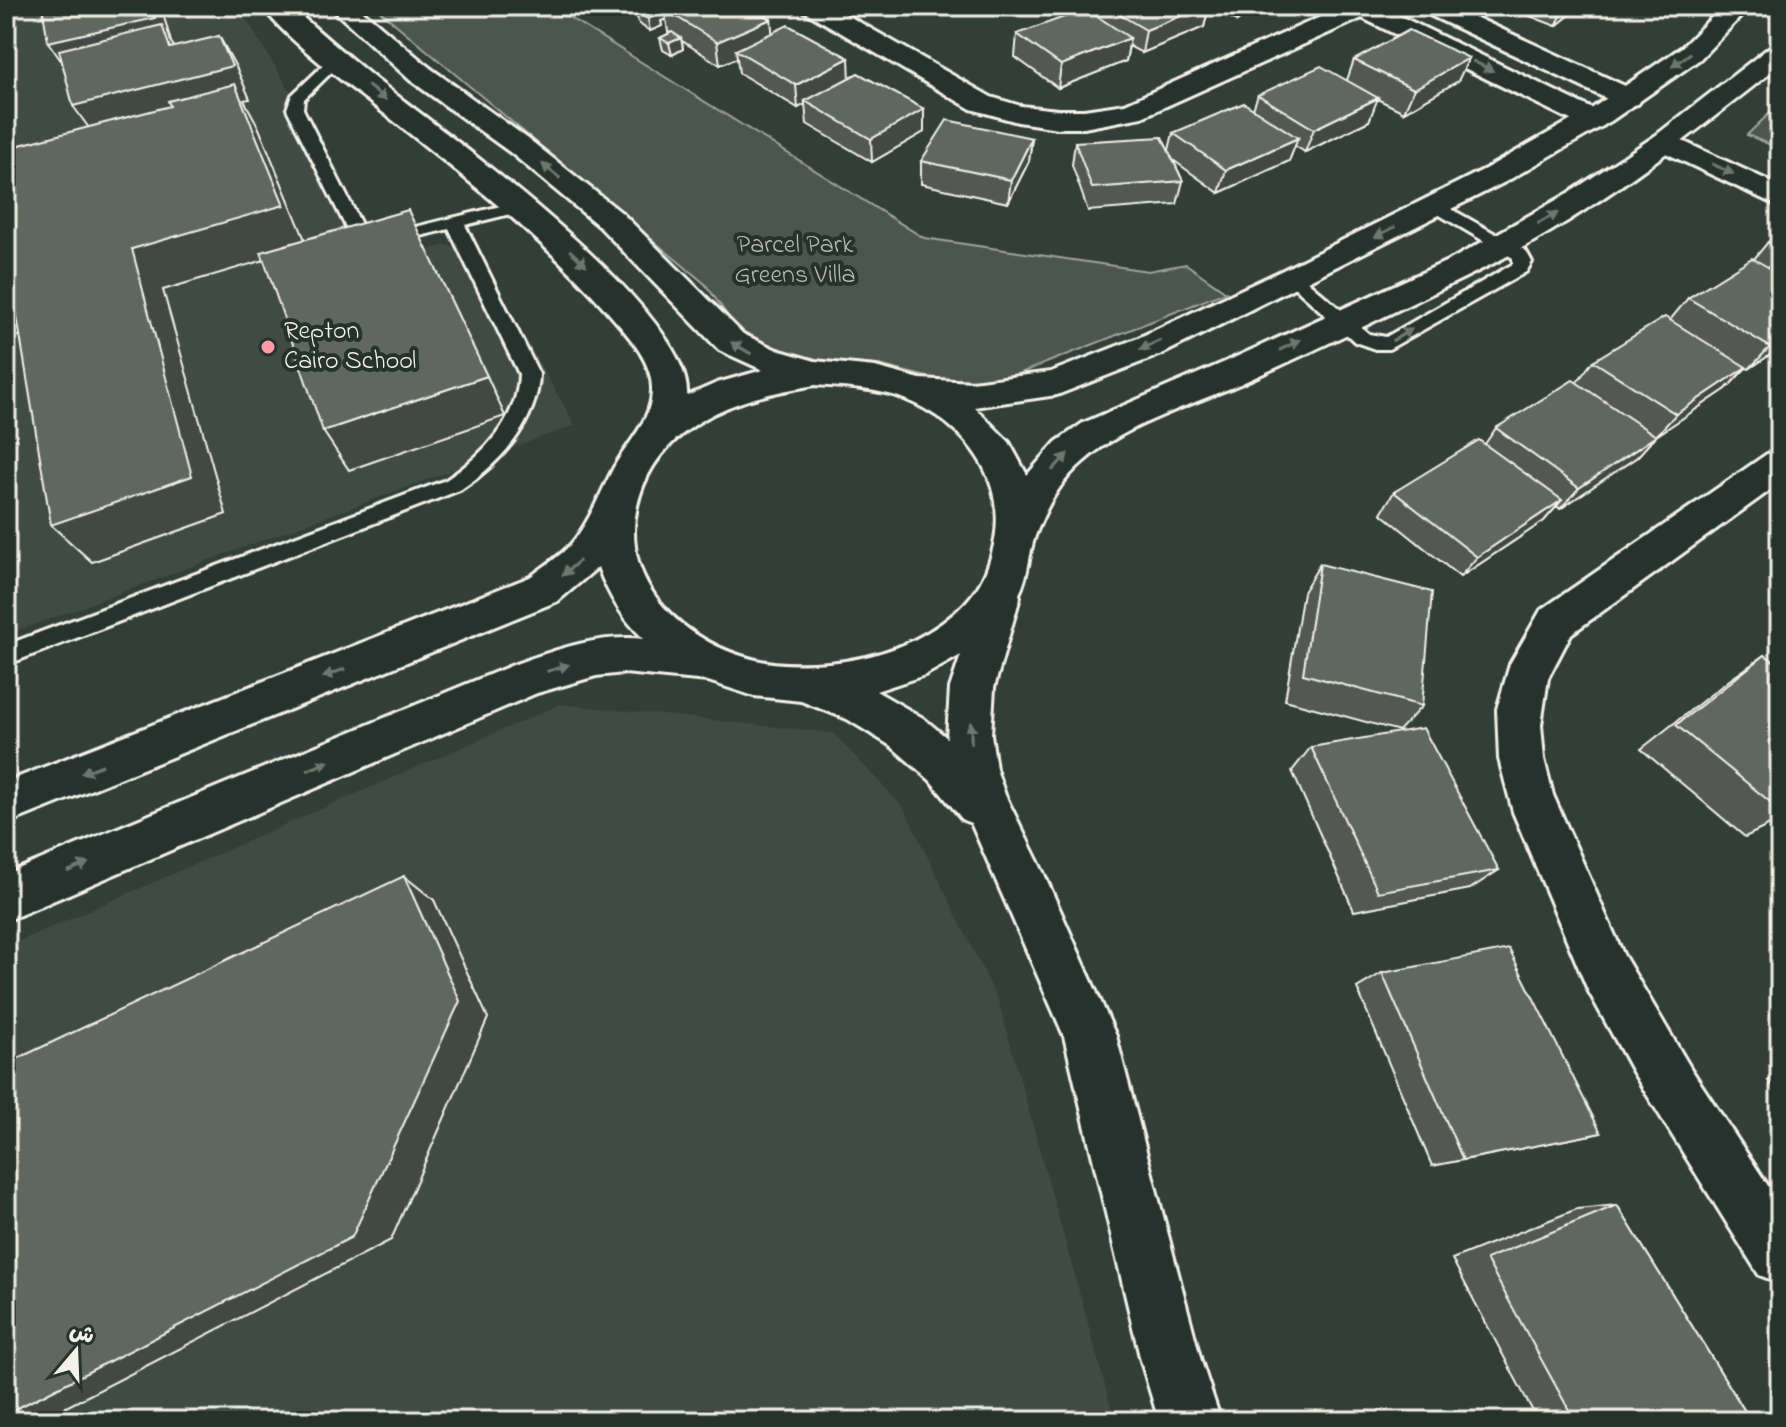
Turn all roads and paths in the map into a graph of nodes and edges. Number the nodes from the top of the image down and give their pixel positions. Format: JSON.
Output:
{"nodes":[{"id":1,"x":275,"y":6,"type":"edge"},
{"id":2,"x":342,"y":6,"type":"edge"},
{"id":3,"x":813,"y":6,"type":"edge"},
{"id":4,"x":1430,"y":6,"type":"edge"},
{"id":5,"x":1738,"y":6,"type":"edge"},
{"id":6,"x":1364,"y":7,"type":"edge"},
{"id":7,"x":1780,"y":52,"type":"edge"},
{"id":8,"x":337,"y":60,"type":"junction"},
{"id":9,"x":1628,"y":98,"type":"junction"},
{"id":10,"x":1593,"y":120,"type":"junction"},
{"id":11,"x":1665,"y":142,"type":"junction"},
{"id":12,"x":1780,"y":198,"type":"edge"},
{"id":13,"x":521,"y":206,"type":"junction"},
{"id":14,"x":1437,"y":206,"type":"junction"},
{"id":15,"x":455,"y":223,"type":"junction"},
{"id":16,"x":1503,"y":243,"type":"junction"},
{"id":17,"x":1293,"y":278,"type":"junction"},
{"id":18,"x":1340,"y":321,"type":"junction"},
{"id":19,"x":815,"y":373,"type":"junction"},
{"id":20,"x":911,"y":388,"type":"junction"},
{"id":21,"x":655,"y":437,"type":"junction"},
{"id":22,"x":1780,"y":464,"type":"edge"},
{"id":23,"x":616,"y":506,"type":"junction"},
{"id":24,"x":1020,"y":528,"type":"junction"},
{"id":25,"x":1005,"y":582,"type":"junction"},
{"id":26,"x":6,"y":655,"type":"edge"},
{"id":27,"x":714,"y":666,"type":"junction"},
{"id":28,"x":801,"y":684,"type":"junction"},
{"id":29,"x":6,"y":803,"type":"edge"},
{"id":30,"x":998,"y":834,"type":"junction"},
{"id":31,"x":6,"y":898,"type":"edge"},
{"id":32,"x":1780,"y":1254,"type":"edge"},
{"id":33,"x":1190,"y":1421,"type":"edge"}],
"edges":[{"from":1,"to":8,"type":"street"},
{"from":19,"to":2,"type":"street","one_way":true},
{"from":3,"to":6,"type":"street"},
{"from":4,"to":9,"type":"street"},
{"from":5,"to":9,"type":"street","one_way":true},
{"from":6,"to":10,"type":"street","one_way":true},
{"from":7,"to":11,"type":"street"},
{"from":8,"to":13,"type":"street","one_way":true},
{"from":8,"to":15,"type":"lane"},
{"from":9,"to":10,"type":"street"},
{"from":10,"to":14,"type":"street"},
{"from":11,"to":12,"type":"street","one_way":true},
{"from":16,"to":11,"type":"street","one_way":true},
{"from":13,"to":15,"type":"lane"},
{"from":13,"to":21,"type":"street","one_way":true},
{"from":14,"to":16,"type":"lane"},
{"from":14,"to":17,"type":"street","one_way":true},
{"from":15,"to":26,"type":"lane"},
{"from":18,"to":16,"type":"street","one_way":true},
{"from":17,"to":18,"type":"lane"},
{"from":17,"to":20,"type":"street","one_way":true},
{"from":24,"to":18,"type":"street","one_way":true},
{"from":19,"to":20,"type":"street"},
{"from":19,"to":21,"type":"street"},
{"from":20,"to":24,"type":"street"},
{"from":21,"to":23,"type":"street"},
{"from":22,"to":32,"type":"street"},
{"from":23,"to":27,"type":"street"},
{"from":23,"to":29,"type":"street","one_way":true},
{"from":24,"to":25,"type":"street"},
{"from":25,"to":28,"type":"street"},
{"from":30,"to":25,"type":"street","one_way":true},
{"from":27,"to":28,"type":"street"},
{"from":31,"to":27,"type":"street","one_way":true},
{"from":28,"to":30,"type":"street"},
{"from":30,"to":33,"type":"street"}]}
